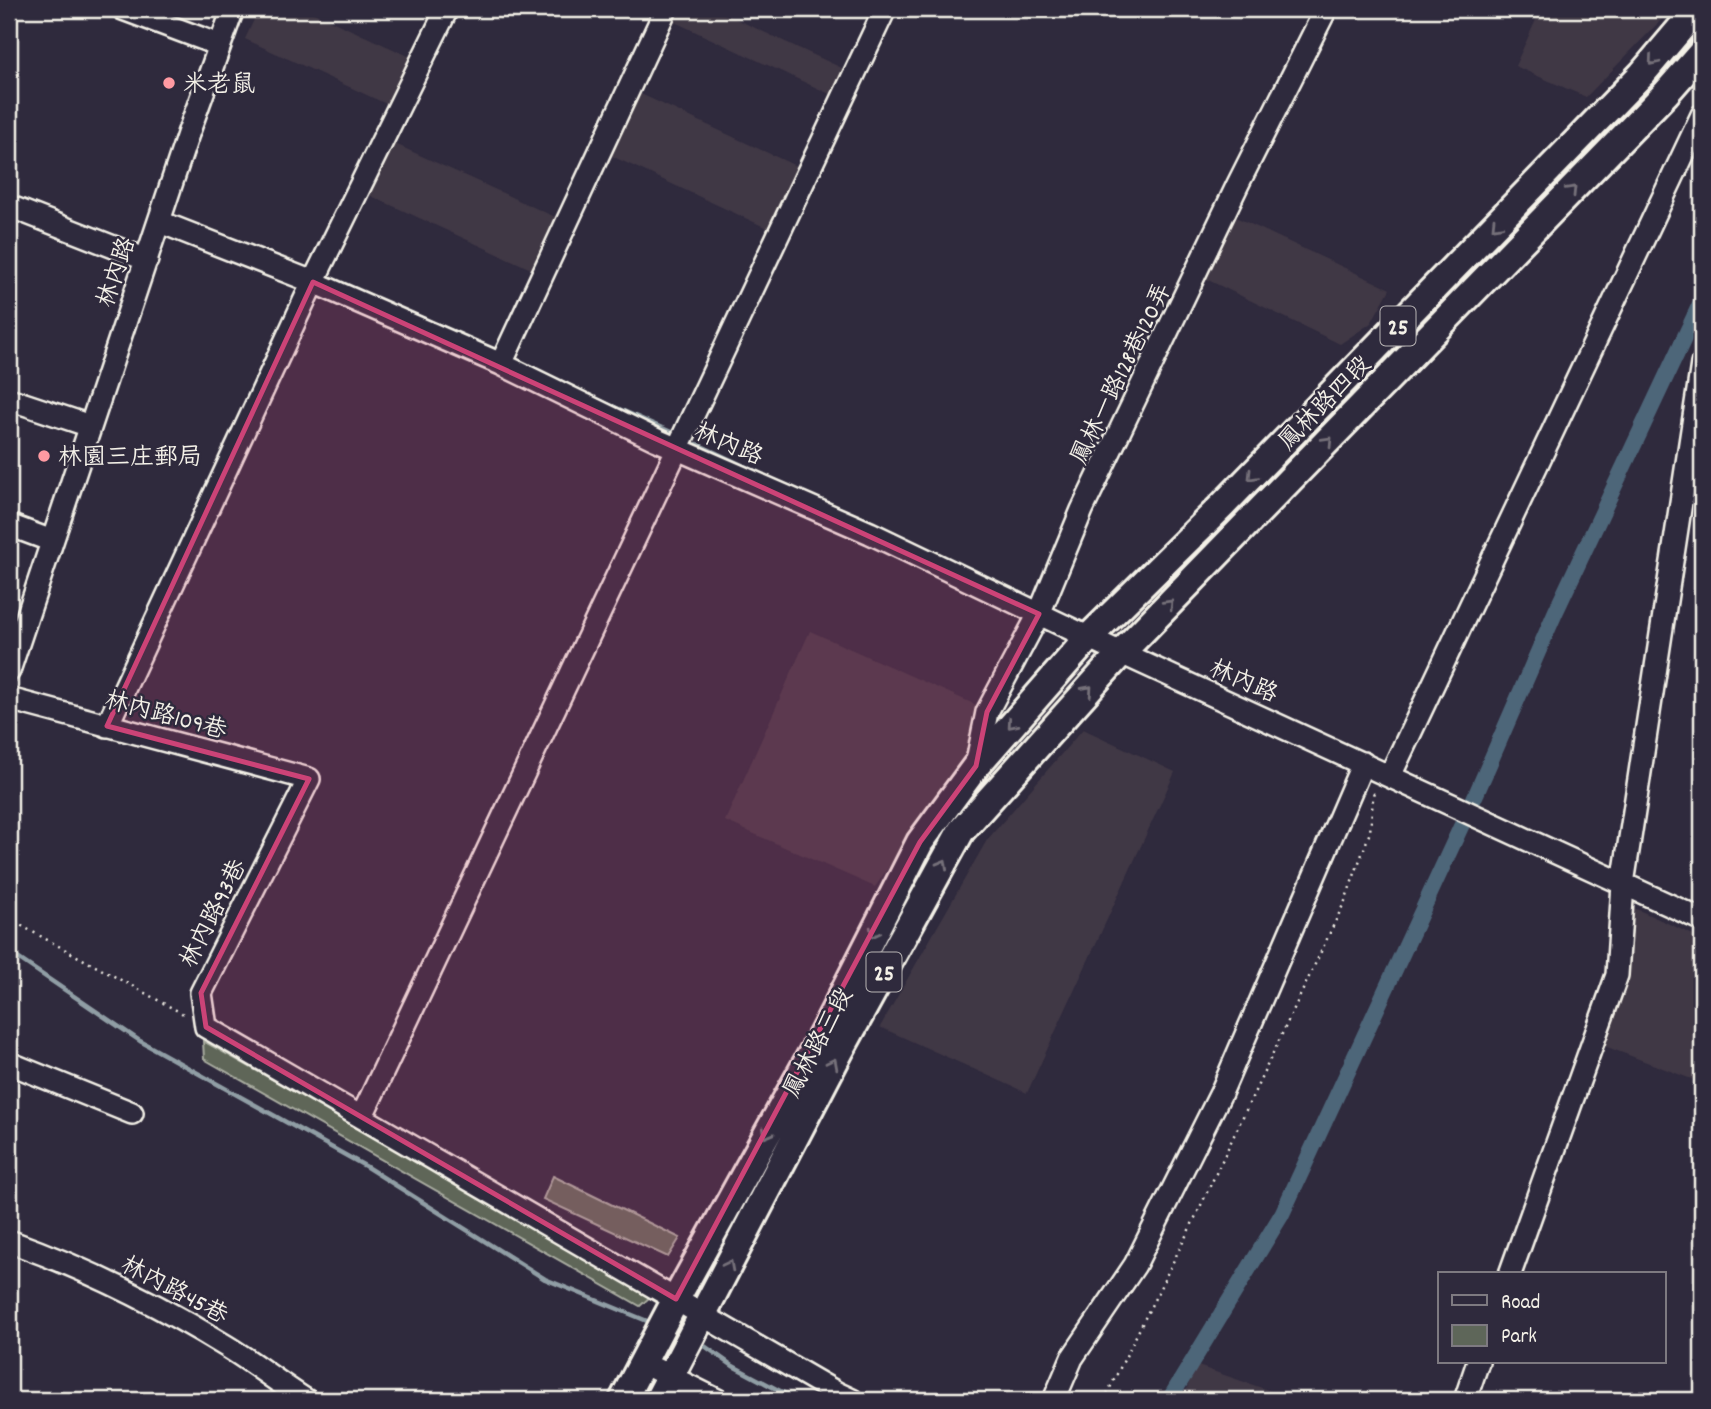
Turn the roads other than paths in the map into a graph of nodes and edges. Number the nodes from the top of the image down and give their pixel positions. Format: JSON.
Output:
{"nodes":[{"id":1,"x":123,"y":9,"type":"edge"},
{"id":2,"x":233,"y":9,"type":"edge"},
{"id":3,"x":447,"y":9,"type":"edge"},
{"id":4,"x":666,"y":9,"type":"edge"},
{"id":5,"x":885,"y":9,"type":"edge"},
{"id":6,"x":1326,"y":9,"type":"edge"},
{"id":7,"x":1697,"y":9,"type":"edge"},
{"id":8,"x":219,"y":45,"type":"junction"},
{"id":9,"x":1702,"y":52,"type":"edge"},
{"id":10,"x":1702,"y":116,"type":"edge"},
{"id":11,"x":9,"y":206,"type":"edge"},
{"id":12,"x":160,"y":222,"type":"junction"},
{"id":13,"x":147,"y":260,"type":"junction"},
{"id":14,"x":313,"y":282,"type":"junction"},
{"id":15,"x":1702,"y":363,"type":"edge"},
{"id":16,"x":501,"y":364,"type":"junction"},
{"id":17,"x":9,"y":399,"type":"edge"},
{"id":18,"x":90,"y":426,"type":"junction"},
{"id":19,"x":678,"y":450,"type":"junction"},
{"id":20,"x":9,"y":525,"type":"edge"},
{"id":21,"x":52,"y":541,"type":"junction"},
{"id":22,"x":18,"y":613,"type":"edge"},
{"id":23,"x":1039,"y":614,"type":"junction"},
{"id":24,"x":1090,"y":636,"type":"junction"},
{"id":25,"x":1121,"y":653,"type":"junction"},
{"id":26,"x":9,"y":671,"type":"edge"},
{"id":27,"x":9,"y":699,"type":"edge"},
{"id":28,"x":107,"y":726,"type":"junction"},
{"id":29,"x":976,"y":766,"type":"junction"},
{"id":30,"x":1377,"y":770,"type":"junction"},
{"id":31,"x":309,"y":779,"type":"joint"},
{"id":32,"x":1623,"y":884,"type":"junction"},
{"id":33,"x":1702,"y":920,"type":"edge"},
{"id":34,"x":9,"y":1063,"type":"edge"},
{"id":35,"x":132,"y":1113,"type":"dead end"},
{"id":36,"x":362,"y":1116,"type":"junction"},
{"id":37,"x":9,"y":1241,"type":"edge"},
{"id":38,"x":1511,"y":1272,"type":"edge"},
{"id":39,"x":674,"y":1303,"type":"junction"},
{"id":40,"x":700,"y":1320,"type":"junction"},
{"id":41,"x":647,"y":1356,"type":"junction"},
{"id":42,"x":1477,"y":1364,"type":"edge"},
{"id":43,"x":673,"y":1372,"type":"junction"},
{"id":44,"x":306,"y":1400,"type":"edge"},
{"id":45,"x":623,"y":1400,"type":"edge"},
{"id":46,"x":658,"y":1400,"type":"edge"},
{"id":47,"x":717,"y":1400,"type":"edge"},
{"id":48,"x":852,"y":1400,"type":"edge"},
{"id":49,"x":1055,"y":1400,"type":"edge"},
{"id":50,"x":1465,"y":1400,"type":"edge"}],
"edges":[{"from":1,"to":8,"type":"street"},
{"from":2,"to":8,"type":"street"},
{"from":3,"to":14,"type":"street"},
{"from":4,"to":16,"type":"street"},
{"from":5,"to":19,"type":"street"},
{"from":6,"to":23,"type":"street","name":"鳳林一路128巷120弄"},
{"from":7,"to":24,"type":"main road","name":"鳳林路四段","number":"25","one_way":true},
{"from":8,"to":12,"type":"street"},
{"from":25,"to":9,"type":"main road","name":"鳳林路四段","number":"25","one_way":true},
{"from":10,"to":30,"type":"street"},
{"from":11,"to":13,"type":"street"},
{"from":12,"to":13,"type":"street","name":"林內路"},
{"from":12,"to":14,"type":"street","name":"林內路"},
{"from":13,"to":18,"type":"street","name":"林內路"},
{"from":14,"to":16,"type":"street","name":"林內路"},
{"from":14,"to":28,"type":"street"},
{"from":15,"to":32,"type":"street"},
{"from":16,"to":19,"type":"street","name":"林內路"},
{"from":17,"to":18,"type":"street"},
{"from":18,"to":21,"type":"street","name":"林內路"},
{"from":19,"to":23,"type":"street","name":"林內路"},
{"from":19,"to":36,"type":"street"},
{"from":20,"to":21,"type":"street"},
{"from":21,"to":22,"type":"street","name":"林內路"},
{"from":22,"to":26,"type":"street","name":"林內路"},
{"from":23,"to":24,"type":"street","name":"林內路"},
{"from":23,"to":29,"type":"street","name":"鳳林一路128巷120弄"},
{"from":24,"to":25,"type":"street","name":"林內路"},
{"from":24,"to":29,"type":"main road","name":"鳳林路三段","number":"25","one_way":true},
{"from":25,"to":30,"type":"street","name":"林內路"},
{"from":40,"to":25,"type":"main road","name":"鳳林路三段","number":"25","one_way":true},
{"from":27,"to":28,"type":"street","name":"林內路109巷"},
{"from":28,"to":31,"type":"street","name":"林內路109巷"},
{"from":29,"to":39,"type":"main road","name":"鳳林路三段","number":"25","one_way":true},
{"from":30,"to":32,"type":"street","name":"林內路"},
{"from":30,"to":49,"type":"street"},
{"from":31,"to":36,"type":"street","name":"林內路93巷"},
{"from":32,"to":33,"type":"street","name":"林內路"},
{"from":32,"to":38,"type":"street"},
{"from":34,"to":35,"type":"street"},
{"from":36,"to":39,"type":"street"},
{"from":37,"to":44,"type":"street","name":"林內路45巷"},
{"from":39,"to":40,"type":"street"},
{"from":39,"to":41,"type":"main road","name":"鳳林路三段","number":"25"},
{"from":40,"to":43,"type":"main road","name":"鳳林路三段","number":"25"},
{"from":40,"to":48,"type":"street"},
{"from":41,"to":43,"type":"street"},
{"from":41,"to":45,"type":"main road","name":"鳳林路三段","number":"25"},
{"from":42,"to":50,"type":"street"},
{"from":43,"to":46,"type":"main road","name":"鳳林路三段","number":"25"},
{"from":43,"to":47,"type":"street"}]}
